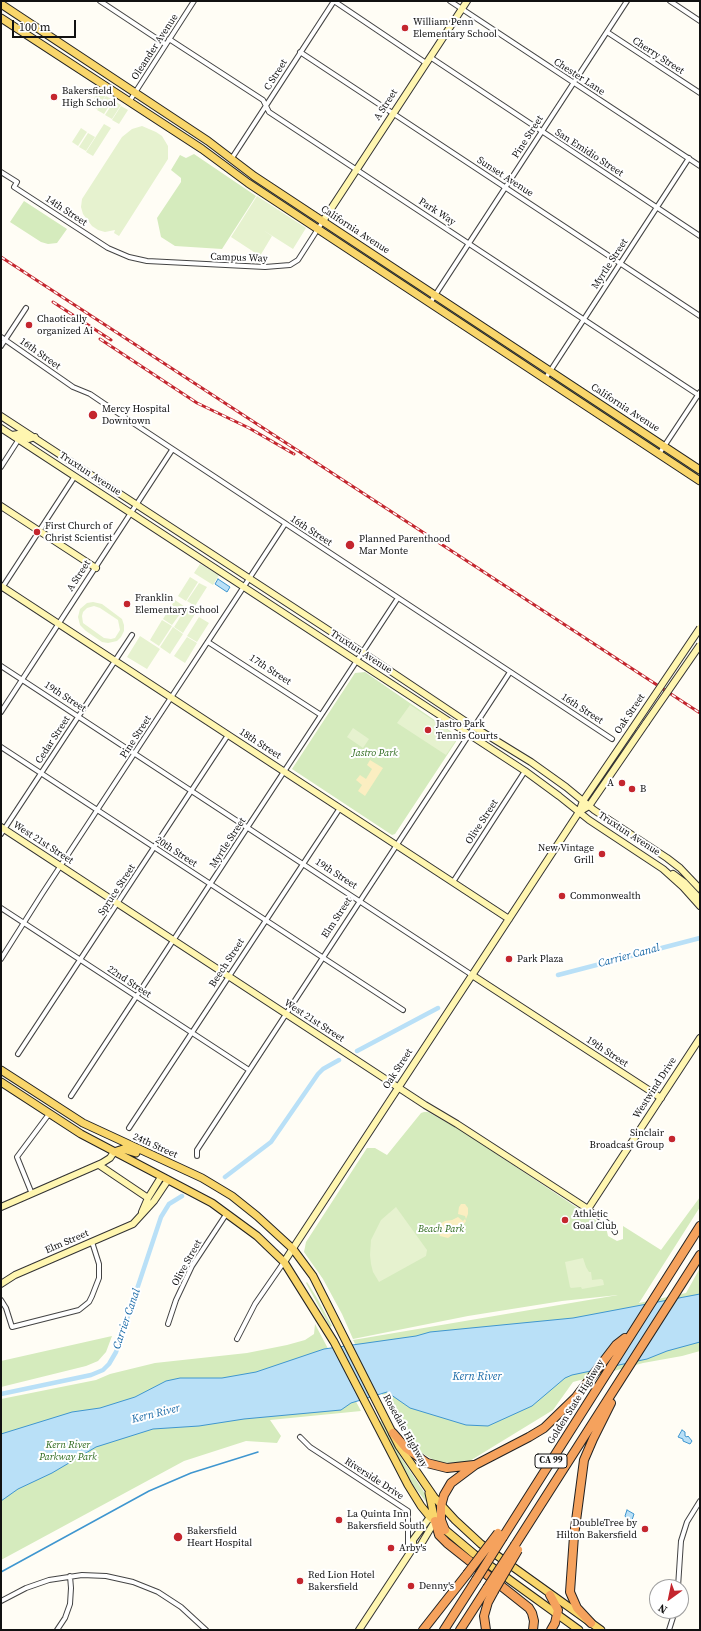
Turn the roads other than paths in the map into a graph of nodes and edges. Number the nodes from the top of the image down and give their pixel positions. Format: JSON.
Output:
{"nodes":[{"id":1,"x":100,"y":1,"type":"edge"},
{"id":2,"x":194,"y":1,"type":"edge"},
{"id":3,"x":334,"y":1,"type":"edge"},
{"id":4,"x":450,"y":1,"type":"edge"},
{"id":5,"x":467,"y":1,"type":"edge"},
{"id":6,"x":627,"y":1,"type":"edge"},
{"id":7,"x":670,"y":1,"type":"edge"},
{"id":8,"x":1,"y":4,"type":"edge"},
{"id":9,"x":462,"y":9,"type":"junction"},
{"id":10,"x":1,"y":18,"type":"edge"},
{"id":11,"x":700,"y":21,"type":"edge"},
{"id":12,"x":607,"y":32,"type":"junction"},
{"id":13,"x":169,"y":39,"type":"junction"},
{"id":14,"x":166,"y":44,"type":"junction"},
{"id":15,"x":300,"y":52,"type":"junction"},
{"id":16,"x":428,"y":60,"type":"junction"},
{"id":17,"x":574,"y":83,"type":"junction"},
{"id":18,"x":135,"y":92,"type":"junction"},
{"id":19,"x":700,"y":93,"type":"edge"},
{"id":20,"x":129,"y":102,"type":"junction"},
{"id":21,"x":266,"y":106,"type":"junction"},
{"id":22,"x":393,"y":113,"type":"junction"},
{"id":23,"x":542,"y":131,"type":"junction"},
{"id":24,"x":232,"y":158,"type":"junction"},
{"id":25,"x":689,"y":158,"type":"junction"},
{"id":26,"x":700,"y":166,"type":"edge"},
{"id":27,"x":357,"y":169,"type":"junction"},
{"id":28,"x":1,"y":172,"type":"edge"},
{"id":29,"x":505,"y":187,"type":"junction"},
{"id":30,"x":657,"y":207,"type":"junction"},
{"id":31,"x":324,"y":221,"type":"junction"},
{"id":32,"x":319,"y":229,"type":"junction"},
{"id":33,"x":700,"y":236,"type":"edge"},
{"id":34,"x":469,"y":243,"type":"junction"},
{"id":35,"x":132,"y":258,"type":"joint"},
{"id":36,"x":620,"y":263,"type":"junction"},
{"id":37,"x":436,"y":295,"type":"junction"},
{"id":38,"x":430,"y":303,"type":"junction"},
{"id":39,"x":26,"y":308,"type":"dead end"},
{"id":40,"x":700,"y":316,"type":"edge"},
{"id":41,"x":584,"y":319,"type":"junction"},
{"id":42,"x":3,"y":338,"type":"edge"},
{"id":43,"x":1,"y":346,"type":"edge"},
{"id":44,"x":550,"y":371,"type":"junction"},
{"id":45,"x":545,"y":379,"type":"junction"},
{"id":46,"x":699,"y":394,"type":"edge"},
{"id":47,"x":1,"y":416,"type":"edge"},
{"id":48,"x":1,"y":428,"type":"edge"},
{"id":49,"x":12,"y":435,"type":"junction"},
{"id":50,"x":35,"y":437,"type":"junction"},
{"id":51,"x":19,"y":439,"type":"junction"},
{"id":52,"x":664,"y":446,"type":"junction"},
{"id":53,"x":172,"y":450,"type":"junction"},
{"id":54,"x":659,"y":454,"type":"junction"},
{"id":55,"x":1,"y":467,"type":"edge"},
{"id":56,"x":700,"y":470,"type":"edge"},
{"id":57,"x":75,"y":476,"type":"junction"},
{"id":58,"x":700,"y":481,"type":"edge"},
{"id":59,"x":137,"y":504,"type":"junction"},
{"id":60,"x":1,"y":506,"type":"edge"},
{"id":61,"x":131,"y":514,"type":"junction"},
{"id":62,"x":285,"y":524,"type":"junction"},
{"id":63,"x":39,"y":531,"type":"junction"},
{"id":64,"x":96,"y":568,"type":"junction"},
{"id":65,"x":250,"y":578,"type":"junction"},
{"id":66,"x":1,"y":587,"type":"edge"},
{"id":67,"x":244,"y":587,"type":"junction"},
{"id":68,"x":398,"y":598,"type":"junction"},
{"id":69,"x":59,"y":624,"type":"junction"},
{"id":70,"x":700,"y":628,"type":"edge"},
{"id":71,"x":132,"y":635,"type":"dead end"},
{"id":72,"x":208,"y":642,"type":"junction"},
{"id":73,"x":700,"y":645,"type":"edge"},
{"id":74,"x":362,"y":652,"type":"junction"},
{"id":75,"x":115,"y":661,"type":"junction"},
{"id":76,"x":356,"y":661,"type":"junction"},
{"id":77,"x":1,"y":666,"type":"edge"},
{"id":78,"x":510,"y":672,"type":"junction"},
{"id":79,"x":22,"y":680,"type":"junction"},
{"id":80,"x":171,"y":698,"type":"junction"},
{"id":81,"x":1,"y":712,"type":"edge"},
{"id":82,"x":321,"y":715,"type":"junction"},
{"id":83,"x":78,"y":717,"type":"junction"},
{"id":84,"x":474,"y":727,"type":"junction"},
{"id":85,"x":228,"y":735,"type":"junction"},
{"id":86,"x":468,"y":735,"type":"junction"},
{"id":87,"x":612,"y":739,"type":"dead end"},
{"id":88,"x":1,"y":746,"type":"edge"},
{"id":89,"x":134,"y":754,"type":"junction"},
{"id":90,"x":525,"y":771,"type":"junction"},
{"id":91,"x":284,"y":772,"type":"junction"},
{"id":92,"x":41,"y":773,"type":"junction"},
{"id":93,"x":191,"y":791,"type":"junction"},
{"id":94,"x":582,"y":801,"type":"junction"},
{"id":95,"x":589,"y":806,"type":"junction"},
{"id":96,"x":340,"y":808,"type":"junction"},
{"id":97,"x":97,"y":810,"type":"junction"},
{"id":98,"x":579,"y":812,"type":"junction"},
{"id":99,"x":247,"y":828,"type":"junction"},
{"id":100,"x":2,"y":830,"type":"edge"},
{"id":101,"x":396,"y":845,"type":"junction"},
{"id":102,"x":154,"y":847,"type":"junction"},
{"id":103,"x":303,"y":865,"type":"junction"},
{"id":104,"x":60,"y":866,"type":"junction"},
{"id":105,"x":663,"y":869,"type":"junction"},
{"id":106,"x":453,"y":882,"type":"junction"},
{"id":107,"x":210,"y":884,"type":"junction"},
{"id":108,"x":700,"y":889,"type":"edge"},
{"id":109,"x":700,"y":899,"type":"edge"},
{"id":110,"x":360,"y":901,"type":"junction"},
{"id":111,"x":118,"y":904,"type":"junction"},
{"id":112,"x":700,"y":906,"type":"edge"},
{"id":113,"x":1,"y":908,"type":"edge"},
{"id":114,"x":509,"y":919,"type":"junction"},
{"id":115,"x":266,"y":921,"type":"junction"},
{"id":116,"x":24,"y":923,"type":"junction"},
{"id":117,"x":173,"y":940,"type":"junction"},
{"id":118,"x":323,"y":958,"type":"junction"},
{"id":119,"x":1,"y":959,"type":"edge"},
{"id":120,"x":80,"y":960,"type":"junction"},
{"id":121,"x":472,"y":975,"type":"junction"},
{"id":122,"x":230,"y":977,"type":"junction"},
{"id":123,"x":136,"y":996,"type":"junction"},
{"id":124,"x":403,"y":1010,"type":"dead end"},
{"id":125,"x":286,"y":1014,"type":"junction"},
{"id":126,"x":193,"y":1033,"type":"junction"},
{"id":127,"x":700,"y":1038,"type":"edge"},
{"id":128,"x":18,"y":1054,"type":"dead end"},
{"id":129,"x":1,"y":1070,"type":"edge"},
{"id":130,"x":249,"y":1070,"type":"junction"},
{"id":131,"x":1,"y":1082,"type":"edge"},
{"id":132,"x":398,"y":1088,"type":"junction"},
{"id":133,"x":71,"y":1096,"type":"dead end"},
{"id":134,"x":661,"y":1098,"type":"junction"},
{"id":135,"x":50,"y":1114,"type":"junction"},
{"id":136,"x":129,"y":1128,"type":"dead end"},
{"id":137,"x":114,"y":1152,"type":"junction"},
{"id":138,"x":150,"y":1154,"type":"junction"},
{"id":139,"x":197,"y":1156,"type":"dead end"},
{"id":140,"x":99,"y":1165,"type":"junction"},
{"id":141,"x":165,"y":1178,"type":"junction"},
{"id":142,"x":32,"y":1194,"type":"junction"},
{"id":143,"x":148,"y":1198,"type":"junction"},
{"id":144,"x":1,"y":1207,"type":"edge"},
{"id":145,"x":588,"y":1209,"type":"junction"},
{"id":146,"x":227,"y":1212,"type":"junction"},
{"id":147,"x":140,"y":1217,"type":"junction"},
{"id":148,"x":700,"y":1226,"type":"edge"},
{"id":149,"x":615,"y":1232,"type":"dead end"},
{"id":150,"x":92,"y":1242,"type":"junction"},
{"id":151,"x":293,"y":1249,"type":"junction"},
{"id":152,"x":700,"y":1255,"type":"edge"},
{"id":153,"x":284,"y":1262,"type":"junction"},
{"id":154,"x":1,"y":1284,"type":"edge"},
{"id":155,"x":1,"y":1300,"type":"edge"},
{"id":156,"x":168,"y":1324,"type":"dead end"},
{"id":157,"x":631,"y":1333,"type":"junction"},
{"id":158,"x":237,"y":1339,"type":"dead end"},
{"id":159,"x":623,"y":1376,"type":"junction"},
{"id":160,"x":393,"y":1433,"type":"junction"},
{"id":161,"x":300,"y":1437,"type":"dead end"},
{"id":162,"x":475,"y":1465,"type":"junction"},
{"id":163,"x":426,"y":1487,"type":"junction"},
{"id":164,"x":700,"y":1501,"type":"edge"},
{"id":165,"x":441,"y":1506,"type":"junction"},
{"id":166,"x":435,"y":1518,"type":"junction"},
{"id":167,"x":455,"y":1520,"type":"junction"},
{"id":168,"x":445,"y":1530,"type":"joint"},
{"id":169,"x":501,"y":1535,"type":"junction"},
{"id":170,"x":413,"y":1548,"type":"junction"},
{"id":171,"x":70,"y":1576,"type":"junction"},
{"id":172,"x":679,"y":1579,"type":"edge"},
{"id":173,"x":490,"y":1589,"type":"junction"},
{"id":174,"x":550,"y":1595,"type":"junction"},
{"id":175,"x":1,"y":1601,"type":"edge"},
{"id":176,"x":558,"y":1616,"type":"junction"},
{"id":177,"x":672,"y":1619,"type":"edge"},
{"id":178,"x":591,"y":1623,"type":"junction"},
{"id":179,"x":57,"y":1630,"type":"edge"},
{"id":180,"x":206,"y":1630,"type":"edge"},
{"id":181,"x":359,"y":1630,"type":"edge"},
{"id":182,"x":423,"y":1630,"type":"edge"},
{"id":183,"x":444,"y":1630,"type":"edge"},
{"id":184,"x":460,"y":1630,"type":"edge"},
{"id":185,"x":486,"y":1630,"type":"edge"},
{"id":186,"x":533,"y":1630,"type":"edge"},
{"id":187,"x":551,"y":1630,"type":"edge"},
{"id":188,"x":579,"y":1630,"type":"edge"},
{"id":189,"x":600,"y":1630,"type":"edge"},
{"id":190,"x":669,"y":1630,"type":"edge"}],
"edges":[{"from":1,"to":14,"type":"street"},
{"from":2,"to":13,"type":"street","name":"Oleander Avenue"},
{"from":3,"to":15,"type":"street","name":"C Street"},
{"from":3,"to":16,"type":"street","name":"San Emidio Street"},
{"from":4,"to":9,"type":"street","name":"Chester Lane"},
{"from":5,"to":9,"type":"main road","name":"A Street"},
{"from":6,"to":12,"type":"street","name":"Pine Street"},
{"from":7,"to":11,"type":"street"},
{"from":8,"to":18,"type":"main road","name":"California Avenue"},
{"from":9,"to":16,"type":"main road","name":"A Street"},
{"from":9,"to":17,"type":"street","name":"Chester Lane"},
{"from":10,"to":20,"type":"main road","name":"California Avenue"},
{"from":12,"to":17,"type":"street","name":"Pine Street"},
{"from":12,"to":19,"type":"street","name":"Cherry Street"},
{"from":13,"to":14,"type":"street","name":"Oleander Avenue"},
{"from":13,"to":21,"type":"street","name":"Park Way"},
{"from":14,"to":18,"type":"street","name":"Oleander Avenue"},
{"from":15,"to":21,"type":"street","name":"C Street"},
{"from":15,"to":22,"type":"street","name":"Sunset Avenue"},
{"from":16,"to":22,"type":"main road","name":"A Street"},
{"from":16,"to":23,"type":"street","name":"San Emidio Street"},
{"from":17,"to":23,"type":"street","name":"Pine Street"},
{"from":17,"to":25,"type":"street","name":"Chester Lane"},
{"from":18,"to":20,"type":"street","name":"Oleander Avenue"},
{"from":18,"to":24,"type":"main road","name":"California Avenue"},
{"from":20,"to":32,"type":"main road","name":"California Avenue"},
{"from":21,"to":24,"type":"street","name":"C Street"},
{"from":21,"to":27,"type":"street","name":"Park Way"},
{"from":22,"to":27,"type":"main road","name":"A Street"},
{"from":22,"to":29,"type":"street","name":"Sunset Avenue"},
{"from":23,"to":29,"type":"street","name":"Pine Street"},
{"from":23,"to":30,"type":"street","name":"San Emidio Street"},
{"from":24,"to":31,"type":"main road","name":"California Avenue"},
{"from":25,"to":26,"type":"street","name":"Chester Lane"},
{"from":25,"to":30,"type":"street","name":"Myrtle Street"},
{"from":27,"to":31,"type":"main road","name":"A Street"},
{"from":27,"to":34,"type":"street","name":"Park Way"},
{"from":28,"to":35,"type":"street","name":"14th Street"},
{"from":29,"to":34,"type":"street","name":"Pine Street"},
{"from":29,"to":36,"type":"street","name":"Sunset Avenue"},
{"from":30,"to":33,"type":"street","name":"San Emidio Street"},
{"from":30,"to":36,"type":"street","name":"Myrtle Street"},
{"from":31,"to":32,"type":"street","name":"Campus Way"},
{"from":31,"to":37,"type":"main road","name":"California Avenue"},
{"from":32,"to":35,"type":"street","name":"Campus Way"},
{"from":32,"to":38,"type":"main road","name":"California Avenue"},
{"from":34,"to":37,"type":"street","name":"Pine Street"},
{"from":34,"to":41,"type":"street","name":"Park Way"},
{"from":36,"to":40,"type":"street","name":"Sunset Avenue"},
{"from":36,"to":41,"type":"street","name":"Myrtle Street"},
{"from":37,"to":38,"type":"street","name":"Pine Street"},
{"from":37,"to":44,"type":"main road","name":"California Avenue"},
{"from":38,"to":45,"type":"main road","name":"California Avenue"},
{"from":39,"to":42,"type":"street"},
{"from":41,"to":44,"type":"street","name":"Myrtle Street"},
{"from":41,"to":46,"type":"street","name":"Park Way"},
{"from":42,"to":43,"type":"street"},
{"from":42,"to":53,"type":"street","name":"16th Street"},
{"from":44,"to":45,"type":"street","name":"Myrtle Street"},
{"from":44,"to":52,"type":"main road","name":"California Avenue"},
{"from":45,"to":54,"type":"main road","name":"California Avenue"},
{"from":46,"to":52,"type":"street"},
{"from":47,"to":50,"type":"main road","name":"Truxtun Avenue"},
{"from":48,"to":49,"type":"main road","name":"Truxtun Avenue"},
{"from":49,"to":50,"type":"main road"},
{"from":49,"to":51,"type":"main road","name":"Truxtun Avenue"},
{"from":50,"to":59,"type":"main road","name":"Truxtun Avenue"},
{"from":51,"to":55,"type":"street"},
{"from":51,"to":57,"type":"main road","name":"Truxtun Avenue"},
{"from":52,"to":54,"type":"street"},
{"from":52,"to":56,"type":"main road","name":"California Avenue"},
{"from":53,"to":59,"type":"street","name":"A Street"},
{"from":53,"to":62,"type":"street","name":"16th Street"},
{"from":54,"to":58,"type":"main road","name":"California Avenue"},
{"from":57,"to":61,"type":"main road","name":"Truxtun Avenue"},
{"from":57,"to":63,"type":"street"},
{"from":59,"to":61,"type":"street","name":"A Street"},
{"from":59,"to":65,"type":"main road","name":"Truxtun Avenue"},
{"from":60,"to":63,"type":"main road"},
{"from":61,"to":64,"type":"street","name":"A Street"},
{"from":61,"to":67,"type":"main road","name":"Truxtun Avenue"},
{"from":62,"to":65,"type":"street","name":"Pine Street"},
{"from":62,"to":68,"type":"street","name":"16th Street"},
{"from":63,"to":64,"type":"main road"},
{"from":63,"to":66,"type":"street"},
{"from":64,"to":69,"type":"street","name":"A Street"},
{"from":65,"to":67,"type":"street","name":"Pine Street"},
{"from":65,"to":74,"type":"main road","name":"Truxtun Avenue"},
{"from":66,"to":69,"type":"main road","name":"18th Street"},
{"from":67,"to":72,"type":"street","name":"Pine Street"},
{"from":67,"to":76,"type":"main road","name":"Truxtun Avenue"},
{"from":68,"to":74,"type":"street","name":"Myrtle Street"},
{"from":68,"to":78,"type":"street","name":"16th Street"},
{"from":69,"to":75,"type":"main road","name":"18th Street"},
{"from":69,"to":79,"type":"street","name":"A Street"},
{"from":70,"to":94,"type":"main road","name":"Oak Street","bridge":true},
{"from":71,"to":75,"type":"street","name":"Cedar Street"},
{"from":72,"to":80,"type":"street","name":"Pine Street"},
{"from":72,"to":82,"type":"street","name":"17th Street"},
{"from":73,"to":95,"type":"main road","name":"Oak Street","bridge":true},
{"from":74,"to":76,"type":"street","name":"Myrtle Street"},
{"from":74,"to":84,"type":"main road","name":"Truxtun Avenue"},
{"from":75,"to":80,"type":"main road","name":"18th Street"},
{"from":75,"to":83,"type":"street","name":"Cedar Street"},
{"from":76,"to":82,"type":"street","name":"Myrtle Street"},
{"from":76,"to":86,"type":"main road","name":"Truxtun Avenue"},
{"from":77,"to":79,"type":"street","name":"19th Street"},
{"from":78,"to":84,"type":"street","name":"Elm Street"},
{"from":78,"to":87,"type":"street","name":"16th Street"},
{"from":79,"to":81,"type":"street","name":"A Street"},
{"from":79,"to":83,"type":"street","name":"19th Street"},
{"from":80,"to":85,"type":"main road","name":"18th Street"},
{"from":80,"to":89,"type":"street","name":"Pine Street"},
{"from":82,"to":91,"type":"street","name":"Myrtle Street"},
{"from":83,"to":89,"type":"street","name":"19th Street"},
{"from":83,"to":92,"type":"street","name":"Cedar Street"},
{"from":84,"to":86,"type":"street","name":"Elm Street"},
{"from":84,"to":94,"type":"main road","name":"Truxtun Avenue"},
{"from":85,"to":91,"type":"main road","name":"18th Street"},
{"from":85,"to":93,"type":"street","name":"Spruce Street"},
{"from":86,"to":90,"type":"main road","name":"Truxtun Avenue"},
{"from":86,"to":101,"type":"street","name":"Elm Street"},
{"from":88,"to":92,"type":"street","name":"20th Street"},
{"from":89,"to":93,"type":"street","name":"19th Street"},
{"from":89,"to":97,"type":"street","name":"Pine Street"},
{"from":90,"to":98,"type":"main road","name":"Truxtun Avenue"},
{"from":90,"to":106,"type":"street","name":"Olive Street"},
{"from":91,"to":96,"type":"main road","name":"18th Street"},
{"from":91,"to":99,"type":"street","name":"Myrtle Street"},
{"from":92,"to":97,"type":"street","name":"20th Street"},
{"from":92,"to":100,"type":"street","name":"Cedar Street"},
{"from":93,"to":99,"type":"street","name":"19th Street"},
{"from":93,"to":102,"type":"street","name":"Spruce Street"},
{"from":94,"to":95,"type":"main road","name":"Truxtun Avenue"},
{"from":94,"to":98,"type":"main road","name":"Oak Street"},
{"from":95,"to":98,"type":"main road","name":"Oak Street"},
{"from":95,"to":108,"type":"main road","name":"Truxtun Avenue"},
{"from":96,"to":101,"type":"main road","name":"18th Street"},
{"from":96,"to":103,"type":"street","name":"Beech Street"},
{"from":97,"to":102,"type":"street","name":"20th Street"},
{"from":97,"to":104,"type":"street","name":"Pine Street"},
{"from":98,"to":105,"type":"main road","name":"Truxtun Avenue"},
{"from":98,"to":114,"type":"main road","name":"Oak Street"},
{"from":99,"to":103,"type":"street","name":"19th Street"},
{"from":99,"to":107,"type":"street","name":"Myrtle Street"},
{"from":100,"to":104,"type":"main road","name":"West 21st Street"},
{"from":101,"to":106,"type":"main road","name":"18th Street"},
{"from":101,"to":110,"type":"street","name":"Elm Street"},
{"from":102,"to":107,"type":"street","name":"20th Street"},
{"from":102,"to":111,"type":"street","name":"Spruce Street"},
{"from":103,"to":110,"type":"street","name":"19th Street"},
{"from":103,"to":115,"type":"street","name":"Beech Street"},
{"from":104,"to":111,"type":"main road","name":"West 21st Street"},
{"from":104,"to":116,"type":"street","name":"Pine Street"},
{"from":105,"to":109,"type":"main road"},
{"from":105,"to":112,"type":"main road","name":"Truxtun Avenue"},
{"from":106,"to":114,"type":"main road","name":"18th Street"},
{"from":107,"to":115,"type":"street","name":"20th Street"},
{"from":107,"to":117,"type":"street","name":"Myrtle Street"},
{"from":110,"to":118,"type":"street","name":"Elm Street"},
{"from":110,"to":121,"type":"street","name":"19th Street"},
{"from":111,"to":117,"type":"main road","name":"West 21st Street"},
{"from":111,"to":120,"type":"street","name":"Spruce Street"},
{"from":113,"to":116,"type":"street","name":"22nd Street"},
{"from":114,"to":121,"type":"main road","name":"Oak Street"},
{"from":115,"to":118,"type":"street","name":"20th Street"},
{"from":115,"to":122,"type":"street","name":"Beech Street"},
{"from":116,"to":119,"type":"street","name":"Pine Street"},
{"from":116,"to":120,"type":"street","name":"22nd Street"},
{"from":117,"to":122,"type":"main road","name":"West 21st Street"},
{"from":117,"to":123,"type":"street","name":"Myrtle Street"},
{"from":118,"to":124,"type":"street","name":"20th Street"},
{"from":118,"to":125,"type":"street","name":"Elm Street"},
{"from":120,"to":123,"type":"street","name":"22nd Street"},
{"from":120,"to":128,"type":"street","name":"Spruce Street"},
{"from":121,"to":132,"type":"main road","name":"Oak Street"},
{"from":121,"to":134,"type":"main road","name":"19th Street"},
{"from":122,"to":125,"type":"main road","name":"West 21st Street"},
{"from":122,"to":126,"type":"street","name":"Beech Street"},
{"from":123,"to":126,"type":"street","name":"22nd Street"},
{"from":123,"to":133,"type":"street","name":"Myrtle Street"},
{"from":125,"to":130,"type":"street","name":"Elm Street"},
{"from":125,"to":132,"type":"main road","name":"West 21st Street"},
{"from":126,"to":130,"type":"street","name":"22nd Street"},
{"from":126,"to":136,"type":"street","name":"Beech Street"},
{"from":127,"to":134,"type":"main road","name":"Westwind Drive"},
{"from":129,"to":138,"type":"main road","name":"24th Street"},
{"from":130,"to":139,"type":"street","name":"Elm Street"},
{"from":131,"to":135,"type":"main road"},
{"from":132,"to":145,"type":"main road","name":"West 21st Street"},
{"from":132,"to":151,"type":"main road","name":"Oak Street"},
{"from":134,"to":145,"type":"main road","name":"Westwind Drive"},
{"from":135,"to":137,"type":"main road"},
{"from":135,"to":142,"type":"street"},
{"from":137,"to":138,"type":"main road"},
{"from":137,"to":140,"type":"main road"},
{"from":137,"to":141,"type":"main road"},
{"from":138,"to":151,"type":"main road","name":"24th Street"},
{"from":140,"to":142,"type":"main road"},
{"from":140,"to":143,"type":"main road"},
{"from":141,"to":143,"type":"main road"},
{"from":141,"to":146,"type":"main road"},
{"from":141,"to":147,"type":"main road","name":"Elm Street"},
{"from":142,"to":144,"type":"main road"},
{"from":143,"to":147,"type":"main road"},
{"from":145,"to":149,"type":"street","name":"West 21st Street"},
{"from":146,"to":153,"type":"main road"},
{"from":146,"to":156,"type":"street","name":"Olive Street"},
{"from":147,"to":150,"type":"main road","name":"Elm Street"},
{"from":148,"to":157,"type":"highway","name":"Golden State Highway","number":"CA 99"},
{"from":150,"to":154,"type":"main road","name":"Elm Street"},
{"from":150,"to":155,"type":"street"},
{"from":151,"to":153,"type":"main road","name":"Oak Street"},
{"from":151,"to":160,"type":"main road","name":"Rosedale Highway"},
{"from":152,"to":159,"type":"highway","number":"CA 99"},
{"from":153,"to":158,"type":"street","name":"Oak Street"},
{"from":153,"to":166,"type":"main road"},
{"from":157,"to":162,"type":"highway"},
{"from":157,"to":169,"type":"highway","name":"Golden State Highway","number":"CA 99"},
{"from":159,"to":173,"type":"highway","number":"CA 99","bridge":true},
{"from":159,"to":178,"type":"highway"},
{"from":160,"to":162,"type":"highway"},
{"from":160,"to":163,"type":"main road","name":"Rosedale Highway"},
{"from":161,"to":170,"type":"street","name":"Riverside Drive"},
{"from":162,"to":165,"type":"highway"},
{"from":163,"to":165,"type":"main road","name":"Rosedale Highway"},
{"from":163,"to":166,"type":"main road"},
{"from":164,"to":172,"type":"street"},
{"from":165,"to":166,"type":"highway"},
{"from":165,"to":167,"type":"main road","name":"Rosedale Highway"},
{"from":166,"to":167,"type":"main road"},
{"from":166,"to":168,"type":"highway"},
{"from":166,"to":170,"type":"main road"},
{"from":166,"to":186,"type":"highway"},
{"from":167,"to":174,"type":"main road","name":"Rosedale Highway"},
{"from":168,"to":176,"type":"main road"},
{"from":169,"to":182,"type":"highway","bridge":true},
{"from":169,"to":183,"type":"highway","name":"Golden State Highway","number":"CA 99","bridge":true},
{"from":170,"to":181,"type":"main road"},
{"from":171,"to":175,"type":"street"},
{"from":171,"to":179,"type":"street"},
{"from":171,"to":180,"type":"street"},
{"from":173,"to":184,"type":"highway"},
{"from":173,"to":185,"type":"highway"},
{"from":174,"to":176,"type":"highway"},
{"from":174,"to":178,"type":"main road","name":"Rosedale Highway"},
{"from":176,"to":187,"type":"highway"},
{"from":176,"to":188,"type":"main road"},
{"from":177,"to":190,"type":"street"},
{"from":178,"to":189,"type":"main road","name":"Rosedale Highway"}]}
